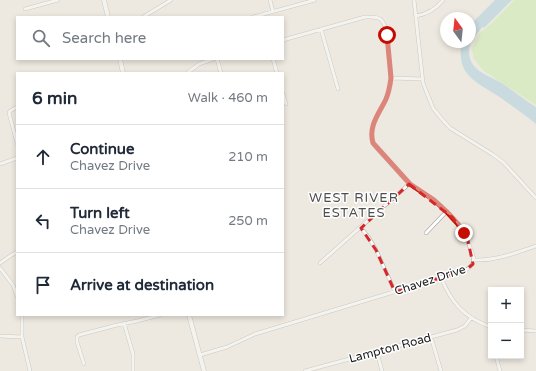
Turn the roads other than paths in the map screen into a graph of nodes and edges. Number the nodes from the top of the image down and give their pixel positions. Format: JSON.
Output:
{"nodes":[{"id":1,"x":58,"y":0,"type":"edge"},
{"id":2,"x":104,"y":0,"type":"edge"},
{"id":3,"x":171,"y":0,"type":"edge"},
{"id":4,"x":270,"y":0,"type":"edge"},
{"id":5,"x":315,"y":0,"type":"edge"},
{"id":6,"x":414,"y":0,"type":"edge"},
{"id":7,"x":443,"y":0,"type":"edge"},
{"id":8,"x":308,"y":1,"type":"edge"},
{"id":9,"x":25,"y":9,"type":"dead end"},
{"id":10,"x":273,"y":12,"type":"junction"},
{"id":11,"x":108,"y":16,"type":"edge"},
{"id":12,"x":145,"y":16,"type":"edge"},
{"id":13,"x":257,"y":16,"type":"edge"},
{"id":14,"x":416,"y":16,"type":"junction"},
{"id":15,"x":322,"y":29,"type":"junction"},
{"id":16,"x":284,"y":40,"type":"edge"},
{"id":17,"x":120,"y":60,"type":"edge"},
{"id":18,"x":210,"y":60,"type":"edge"},
{"id":19,"x":217,"y":60,"type":"edge"},
{"id":20,"x":273,"y":60,"type":"edge"},
{"id":21,"x":123,"y":72,"type":"edge"},
{"id":22,"x":189,"y":72,"type":"edge"},
{"id":23,"x":221,"y":72,"type":"edge"},
{"id":24,"x":277,"y":72,"type":"edge"},
{"id":25,"x":391,"y":78,"type":"junction"},
{"id":26,"x":422,"y":78,"type":"junction"},
{"id":27,"x":338,"y":90,"type":"dead end"},
{"id":28,"x":284,"y":97,"type":"edge"},
{"id":29,"x":286,"y":104,"type":"dead end"},
{"id":30,"x":16,"y":108,"type":"edge"},
{"id":31,"x":16,"y":139,"type":"edge"},
{"id":32,"x":16,"y":158,"type":"edge"},
{"id":33,"x":0,"y":164,"type":"edge"},
{"id":34,"x":410,"y":184,"type":"junction"},
{"id":35,"x":536,"y":198,"type":"edge"},
{"id":36,"x":447,"y":212,"type":"junction"},
{"id":37,"x":361,"y":228,"type":"junction"},
{"id":38,"x":426,"y":233,"type":"dead end"},
{"id":39,"x":536,"y":246,"type":"edge"},
{"id":40,"x":16,"y":253,"type":"edge"},
{"id":41,"x":474,"y":260,"type":"junction"},
{"id":42,"x":0,"y":263,"type":"edge"},
{"id":43,"x":320,"y":263,"type":"dead end"},
{"id":44,"x":0,"y":268,"type":"edge"},
{"id":45,"x":442,"y":277,"type":"junction"},
{"id":46,"x":394,"y":292,"type":"junction"},
{"id":47,"x":16,"y":293,"type":"edge"},
{"id":48,"x":22,"y":316,"type":"edge"},
{"id":49,"x":156,"y":316,"type":"edge"},
{"id":50,"x":189,"y":316,"type":"edge"},
{"id":51,"x":471,"y":318,"type":"junction"},
{"id":52,"x":124,"y":323,"type":"junction"},
{"id":53,"x":488,"y":326,"type":"edge"},
{"id":54,"x":524,"y":330,"type":"edge"},
{"id":55,"x":536,"y":331,"type":"edge"},
{"id":56,"x":0,"y":336,"type":"edge"},
{"id":57,"x":432,"y":337,"type":"junction"},
{"id":58,"x":22,"y":338,"type":"junction"},
{"id":59,"x":377,"y":352,"type":"junction"},
{"id":60,"x":200,"y":355,"type":"junction"},
{"id":61,"x":497,"y":359,"type":"edge"},
{"id":62,"x":84,"y":364,"type":"dead end"},
{"id":63,"x":322,"y":366,"type":"junction"},
{"id":64,"x":30,"y":371,"type":"edge"},
{"id":65,"x":133,"y":371,"type":"edge"},
{"id":66,"x":204,"y":371,"type":"edge"},
{"id":67,"x":305,"y":371,"type":"edge"},
{"id":68,"x":323,"y":371,"type":"edge"},
{"id":69,"x":382,"y":371,"type":"edge"},
{"id":70,"x":441,"y":371,"type":"edge"},
{"id":71,"x":500,"y":371,"type":"edge"}],
"edges":[{"from":1,"to":9,"type":"street"},
{"from":2,"to":11,"type":"street"},
{"from":3,"to":12,"type":"street"},
{"from":4,"to":10,"type":"street"},
{"from":5,"to":8,"type":"street"},
{"from":6,"to":14,"type":"street"},
{"from":7,"to":14,"type":"street"},
{"from":8,"to":10,"type":"street"},
{"from":10,"to":13,"type":"street"},
{"from":14,"to":26,"type":"street"},
{"from":15,"to":16,"type":"street"},
{"from":15,"to":25,"type":"street","name":"Chavez Drive"},
{"from":15,"to":27,"type":"street"},
{"from":17,"to":21,"type":"street"},
{"from":18,"to":22,"type":"street"},
{"from":19,"to":23,"type":"street"},
{"from":20,"to":24,"type":"street"},
{"from":25,"to":26,"type":"street"},
{"from":25,"to":34,"type":"street","name":"Chavez Drive"},
{"from":26,"to":35,"type":"street"},
{"from":28,"to":29,"type":"street"},
{"from":30,"to":31,"type":"street"},
{"from":32,"to":33,"type":"street"},
{"from":34,"to":36,"type":"street","name":"Chavez Drive"},
{"from":34,"to":37,"type":"street"},
{"from":36,"to":38,"type":"street"},
{"from":36,"to":41,"type":"street","name":"Chavez Drive"},
{"from":37,"to":43,"type":"street"},
{"from":37,"to":46,"type":"street"},
{"from":39,"to":41,"type":"street"},
{"from":40,"to":42,"type":"street"},
{"from":41,"to":45,"type":"street","name":"Chavez Drive"},
{"from":44,"to":47,"type":"street"},
{"from":45,"to":46,"type":"street","name":"Chavez Drive"},
{"from":45,"to":51,"type":"street"},
{"from":46,"to":60,"type":"street","name":"Chavez Drive"},
{"from":48,"to":58,"type":"street"},
{"from":49,"to":52,"type":"street"},
{"from":50,"to":60,"type":"street"},
{"from":51,"to":53,"type":"street"},
{"from":51,"to":57,"type":"street","name":"Lampton Road"},
{"from":52,"to":62,"type":"street"},
{"from":52,"to":65,"type":"street"},
{"from":54,"to":55,"type":"street"},
{"from":56,"to":58,"type":"street"},
{"from":57,"to":59,"type":"street","name":"Lampton Road"},
{"from":57,"to":70,"type":"street"},
{"from":58,"to":64,"type":"street"},
{"from":59,"to":63,"type":"street","name":"Lampton Road"},
{"from":59,"to":69,"type":"street"},
{"from":60,"to":66,"type":"street"},
{"from":61,"to":71,"type":"street"},
{"from":63,"to":67,"type":"street","name":"Lampton Road"},
{"from":63,"to":68,"type":"street"}]}
